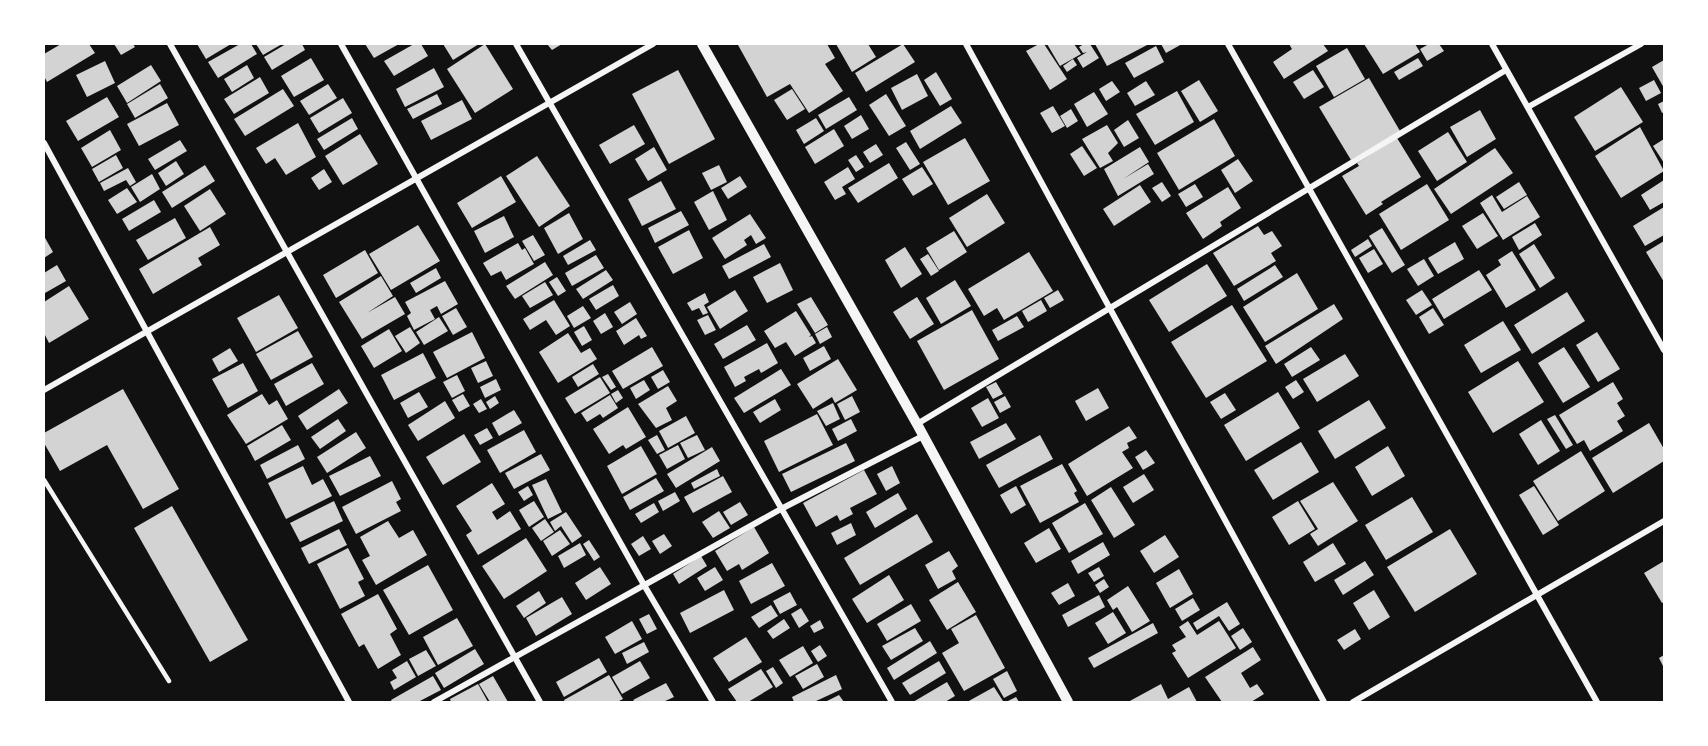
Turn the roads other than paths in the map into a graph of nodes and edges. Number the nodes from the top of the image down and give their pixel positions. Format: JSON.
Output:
{"nodes":[{"id":1,"x":170,"y":44,"type":"edge"},
{"id":2,"x":341,"y":44,"type":"edge"},
{"id":3,"x":516,"y":44,"type":"edge"},
{"id":4,"x":653,"y":44,"type":"edge"},
{"id":5,"x":702,"y":44,"type":"edge"},
{"id":6,"x":966,"y":44,"type":"edge"},
{"id":7,"x":1228,"y":44,"type":"edge"},
{"id":8,"x":1492,"y":44,"type":"edge"},
{"id":9,"x":1641,"y":44,"type":"edge"},
{"id":10,"x":1506,"y":70,"type":"junction"},
{"id":11,"x":548,"y":103,"type":"junction"},
{"id":12,"x":1528,"y":107,"type":"junction"},
{"id":13,"x":44,"y":143,"type":"edge"},
{"id":14,"x":416,"y":177,"type":"junction"},
{"id":15,"x":1310,"y":188,"type":"junction"},
{"id":16,"x":286,"y":252,"type":"junction"},
{"id":17,"x":1111,"y":310,"type":"junction"},
{"id":18,"x":146,"y":332,"type":"junction"},
{"id":19,"x":1665,"y":350,"type":"edge"},
{"id":20,"x":44,"y":390,"type":"edge"},
{"id":21,"x":917,"y":424,"type":"junction"},
{"id":22,"x":923,"y":436,"type":"junction"},
{"id":23,"x":44,"y":480,"type":"edge"},
{"id":24,"x":782,"y":509,"type":"junction"},
{"id":25,"x":1665,"y":521,"type":"edge"},
{"id":26,"x":644,"y":585,"type":"junction"},
{"id":27,"x":1536,"y":596,"type":"junction"},
{"id":28,"x":516,"y":658,"type":"junction"},
{"id":29,"x":169,"y":681,"type":"dead end"},
{"id":30,"x":349,"y":702,"type":"edge"},
{"id":31,"x":434,"y":702,"type":"edge"},
{"id":32,"x":540,"y":702,"type":"edge"},
{"id":33,"x":713,"y":702,"type":"edge"},
{"id":34,"x":892,"y":702,"type":"edge"},
{"id":35,"x":1068,"y":702,"type":"edge"},
{"id":36,"x":1324,"y":702,"type":"edge"},
{"id":37,"x":1353,"y":702,"type":"edge"},
{"id":38,"x":1597,"y":702,"type":"edge"}],
"edges":[{"from":1,"to":16,"type":"street"},
{"from":2,"to":14,"type":"street"},
{"from":3,"to":11,"type":"street"},
{"from":4,"to":11,"type":"street"},
{"from":5,"to":21,"type":"street"},
{"from":6,"to":17,"type":"street"},
{"from":7,"to":15,"type":"street"},
{"from":8,"to":10,"type":"street"},
{"from":9,"to":12,"type":"street"},
{"from":10,"to":12,"type":"street"},
{"from":10,"to":15,"type":"street"},
{"from":11,"to":14,"type":"street"},
{"from":11,"to":24,"type":"street"},
{"from":12,"to":19,"type":"street"},
{"from":13,"to":18,"type":"street"},
{"from":14,"to":16,"type":"street"},
{"from":14,"to":26,"type":"street"},
{"from":15,"to":17,"type":"street"},
{"from":15,"to":27,"type":"street"},
{"from":16,"to":18,"type":"street"},
{"from":16,"to":28,"type":"street"},
{"from":17,"to":21,"type":"street"},
{"from":17,"to":36,"type":"street"},
{"from":18,"to":20,"type":"street"},
{"from":18,"to":30,"type":"street"},
{"from":21,"to":22,"type":"street"},
{"from":22,"to":24,"type":"street"},
{"from":22,"to":35,"type":"street"},
{"from":23,"to":29,"type":"lane"},
{"from":24,"to":26,"type":"street"},
{"from":24,"to":34,"type":"street"},
{"from":25,"to":27,"type":"street"},
{"from":26,"to":28,"type":"street"},
{"from":26,"to":33,"type":"street"},
{"from":27,"to":37,"type":"street"},
{"from":27,"to":38,"type":"street"},
{"from":28,"to":31,"type":"street"},
{"from":28,"to":32,"type":"street"}]}
